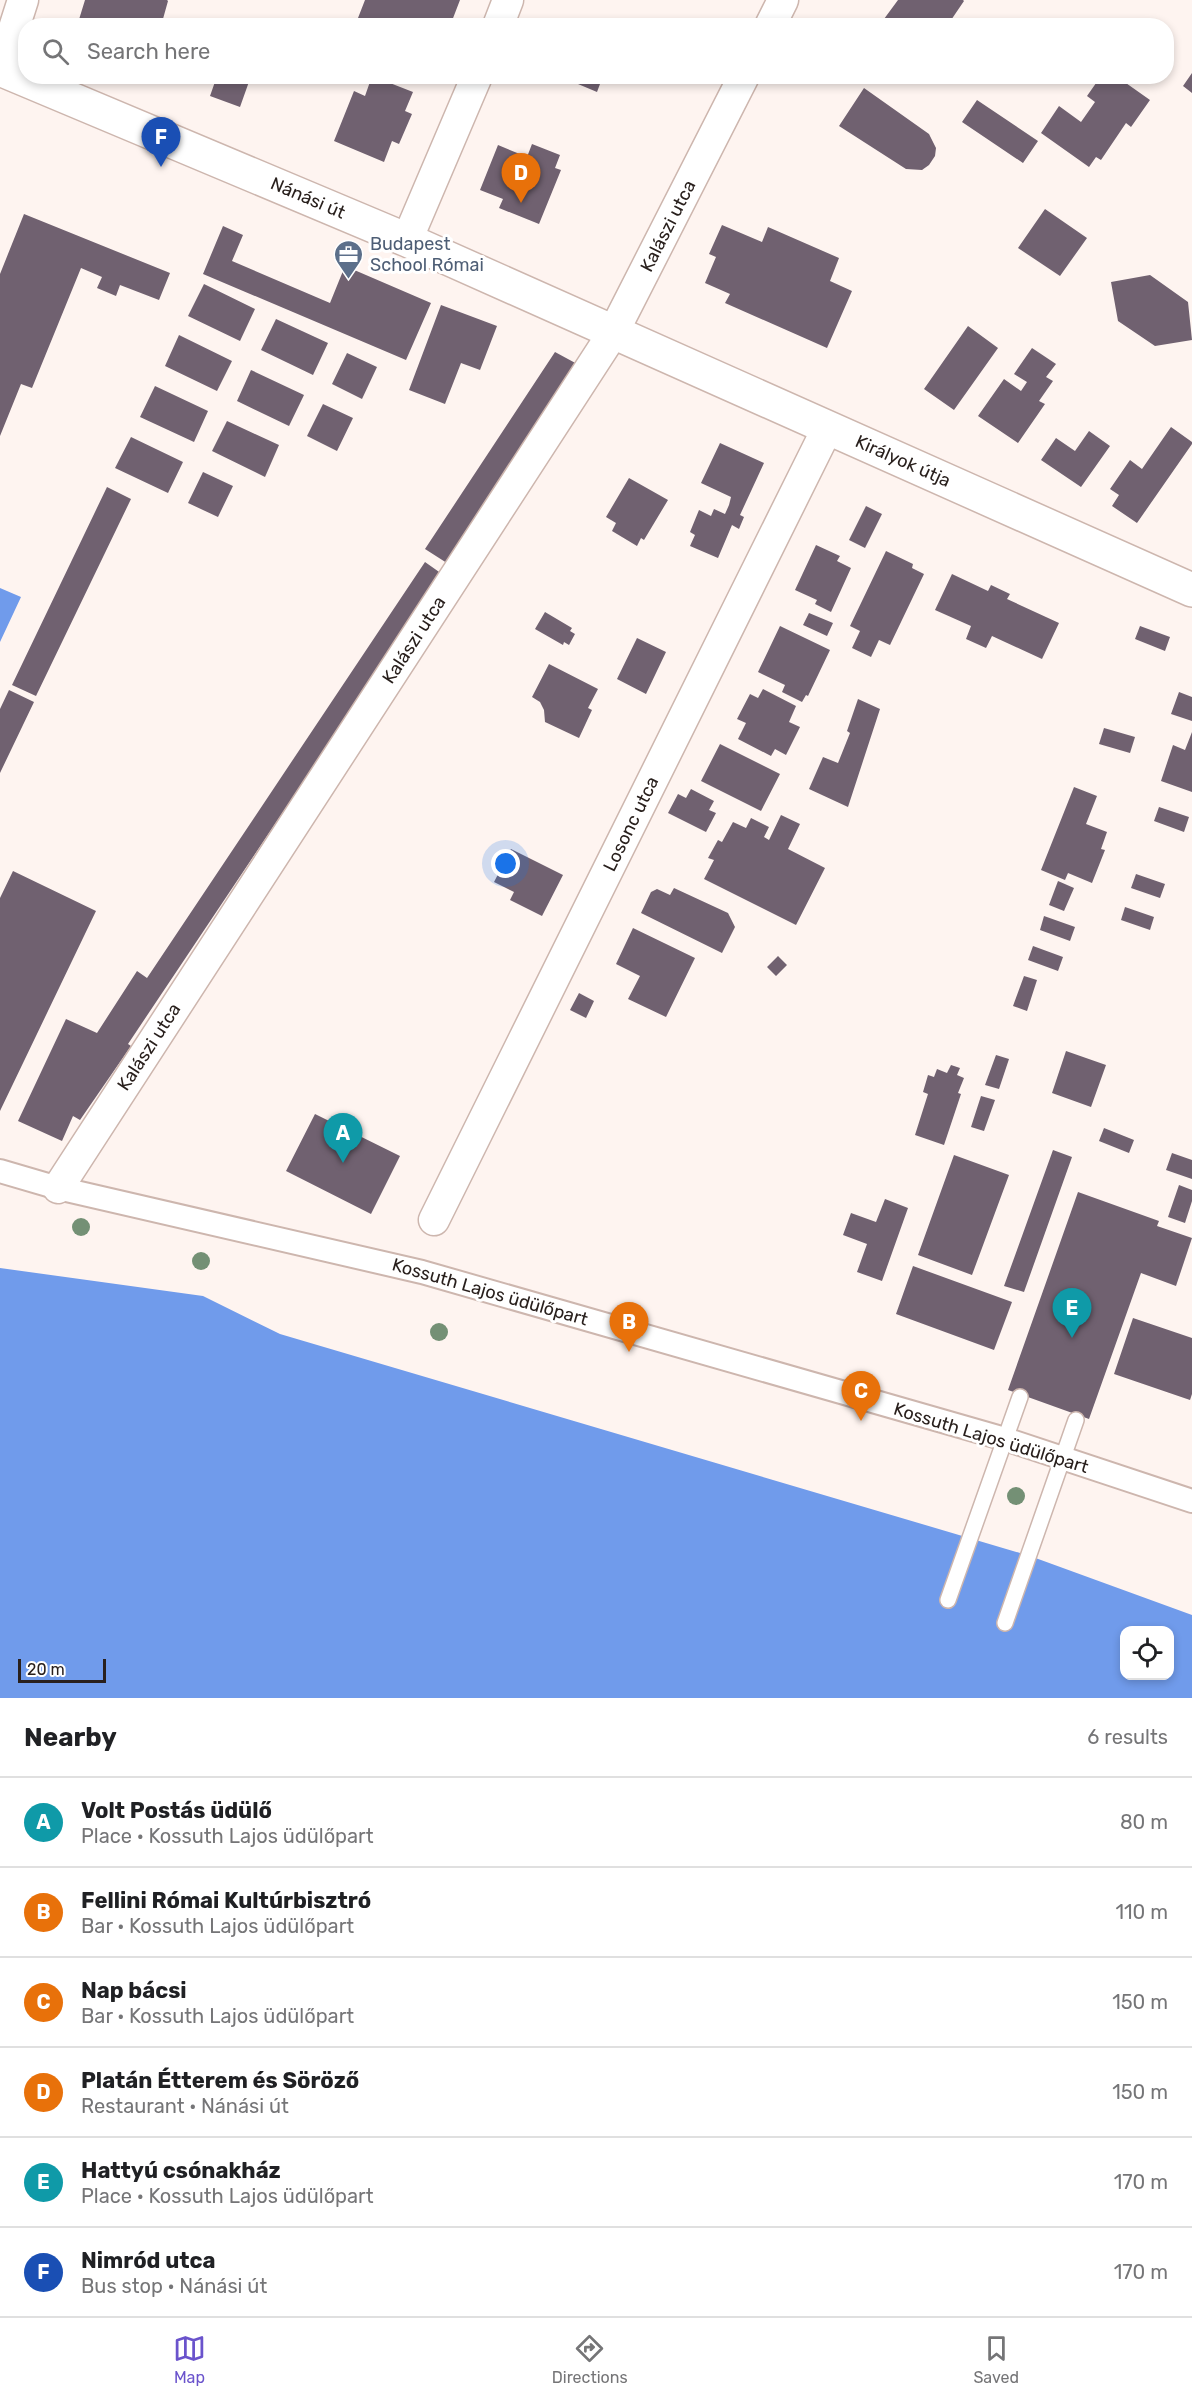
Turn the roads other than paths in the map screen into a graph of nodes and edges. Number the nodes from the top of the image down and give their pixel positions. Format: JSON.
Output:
{"nodes":[{"id":1,"x":23,"y":0,"type":"edge"},
{"id":2,"x":508,"y":0,"type":"edge"},
{"id":3,"x":783,"y":0,"type":"edge"},
{"id":4,"x":501,"y":18,"type":"edge"},
{"id":5,"x":774,"y":18,"type":"edge"},
{"id":6,"x":1,"y":69,"type":"edge"},
{"id":7,"x":18,"y":76,"type":"edge"},
{"id":8,"x":37,"y":84,"type":"edge"},
{"id":9,"x":474,"y":84,"type":"edge"},
{"id":10,"x":740,"y":84,"type":"edge"},
{"id":11,"x":407,"y":240,"type":"junction"},
{"id":12,"x":614,"y":333,"type":"junction"},
{"id":13,"x":828,"y":427,"type":"junction"},
{"id":14,"x":1192,"y":590,"type":"edge"},
{"id":15,"x":0,"y":1171,"type":"edge"},
{"id":16,"x":58,"y":1188,"type":"junction"},
{"id":17,"x":434,"y":1220,"type":"dead end"},
{"id":18,"x":1020,"y":1397,"type":"dead end"},
{"id":19,"x":1076,"y":1420,"type":"dead end"},
{"id":20,"x":1005,"y":1439,"type":"junction"},
{"id":21,"x":1063,"y":1459,"type":"junction"},
{"id":22,"x":1192,"y":1501,"type":"edge"},
{"id":23,"x":948,"y":1600,"type":"dead end"},
{"id":24,"x":1005,"y":1623,"type":"dead end"}],
"edges":[{"from":1,"to":6,"type":"street"},
{"from":2,"to":4,"type":"street"},
{"from":3,"to":5,"type":"street"},
{"from":6,"to":7,"type":"street","name":"Nánási út"},
{"from":8,"to":11,"type":"street","name":"Nánási út"},
{"from":9,"to":11,"type":"street"},
{"from":10,"to":12,"type":"street","name":"Kalászi utca"},
{"from":11,"to":12,"type":"street","name":"Nánási út"},
{"from":12,"to":13,"type":"street","name":"Királyok útja"},
{"from":12,"to":16,"type":"street","name":"Kalászi utca"},
{"from":13,"to":14,"type":"street","name":"Királyok útja"},
{"from":13,"to":17,"type":"street","name":"Losonc utca"},
{"from":15,"to":16,"type":"street","name":"Kossuth Lajos üdülőpart"},
{"from":16,"to":20,"type":"street","name":"Kossuth Lajos üdülőpart"},
{"from":18,"to":20,"type":"lane"},
{"from":19,"to":21,"type":"lane"},
{"from":20,"to":21,"type":"street","name":"Kossuth Lajos üdülőpart"},
{"from":20,"to":23,"type":"lane"},
{"from":21,"to":22,"type":"street","name":"Kossuth Lajos üdülőpart"},
{"from":21,"to":24,"type":"lane"}]}
